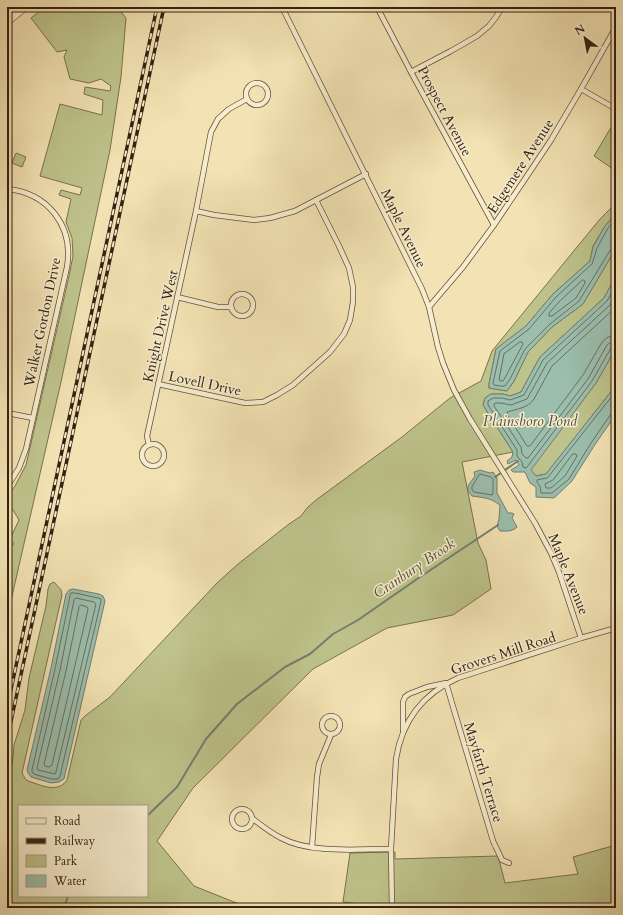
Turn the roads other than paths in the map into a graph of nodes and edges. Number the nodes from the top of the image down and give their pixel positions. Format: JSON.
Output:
{"nodes":[{"id":1,"x":25,"y":7,"type":"edge"},
{"id":2,"x":282,"y":7,"type":"edge"},
{"id":3,"x":377,"y":7,"type":"edge"},
{"id":4,"x":502,"y":7,"type":"edge"},
{"id":5,"x":7,"y":22,"type":"edge"},
{"id":6,"x":616,"y":27,"type":"edge"},
{"id":7,"x":411,"y":72,"type":"junction"},
{"id":8,"x":581,"y":89,"type":"junction"},
{"id":9,"x":247,"y":99,"type":"junction"},
{"id":10,"x":616,"y":109,"type":"edge"},
{"id":11,"x":366,"y":174,"type":"junction"},
{"id":12,"x":7,"y":189,"type":"edge"},
{"id":13,"x":316,"y":200,"type":"junction"},
{"id":14,"x":196,"y":211,"type":"junction"},
{"id":15,"x":494,"y":225,"type":"junction"},
{"id":16,"x":178,"y":298,"type":"junction"},
{"id":17,"x":231,"y":307,"type":"junction"},
{"id":18,"x":429,"y":308,"type":"junction"},
{"id":19,"x":158,"y":384,"type":"junction"},
{"id":20,"x":7,"y":413,"type":"edge"},
{"id":21,"x":33,"y":418,"type":"junction"},
{"id":22,"x":149,"y":445,"type":"junction"},
{"id":23,"x":7,"y":487,"type":"edge"},
{"id":24,"x":616,"y":628,"type":"edge"},
{"id":25,"x":582,"y":638,"type":"junction"},
{"id":26,"x":446,"y":683,"type":"junction"},
{"id":27,"x":402,"y":733,"type":"junction"},
{"id":28,"x":331,"y":735,"type":"junction"},
{"id":29,"x":253,"y":819,"type":"junction"},
{"id":30,"x":312,"y":847,"type":"junction"},
{"id":31,"x":391,"y":849,"type":"junction"},
{"id":32,"x":509,"y":863,"type":"dead end"},
{"id":33,"x":392,"y":908,"type":"edge"}],
"edges":[{"from":1,"to":5,"type":"street"},
{"from":2,"to":11,"type":"street","name":"Maple Avenue"},
{"from":3,"to":7,"type":"street","name":"Prospect Avenue"},
{"from":4,"to":7,"type":"street"},
{"from":6,"to":8,"type":"street","name":"Edgemere Avenue"},
{"from":7,"to":15,"type":"street","name":"Prospect Avenue"},
{"from":8,"to":10,"type":"street"},
{"from":8,"to":15,"type":"street","name":"Edgemere Avenue"},
{"from":9,"to":9,"type":"street"},
{"from":9,"to":14,"type":"street","name":"Knight Drive West"},
{"from":11,"to":13,"type":"street"},
{"from":11,"to":18,"type":"street","name":"Maple Avenue"},
{"from":12,"to":21,"type":"street","name":"Walker Gordon Drive"},
{"from":13,"to":14,"type":"street"},
{"from":13,"to":19,"type":"street","name":"Lovell Drive"},
{"from":14,"to":16,"type":"street","name":"Knight Drive West"},
{"from":15,"to":18,"type":"street","name":"Edgemere Avenue"},
{"from":16,"to":17,"type":"street"},
{"from":16,"to":19,"type":"street","name":"Knight Drive West"},
{"from":17,"to":17,"type":"street"},
{"from":18,"to":25,"type":"street","name":"Maple Avenue"},
{"from":19,"to":22,"type":"street","name":"Knight Drive West"},
{"from":20,"to":21,"type":"street"},
{"from":21,"to":23,"type":"street","name":"Walker Gordon Drive"},
{"from":22,"to":22,"type":"street"},
{"from":24,"to":25,"type":"street","name":"Grovers Mill Road"},
{"from":25,"to":26,"type":"street","name":"Grovers Mill Road"},
{"from":26,"to":27,"type":"street","name":"Grovers Mill Road"},
{"from":26,"to":27,"type":"street"},
{"from":26,"to":32,"type":"street","name":"Mayfarth Terrace"},
{"from":27,"to":31,"type":"street","name":"Grovers Mill Road"},
{"from":28,"to":28,"type":"street"},
{"from":28,"to":30,"type":"street"},
{"from":29,"to":29,"type":"street"},
{"from":29,"to":30,"type":"street"},
{"from":30,"to":31,"type":"street"},
{"from":31,"to":33,"type":"street","name":"Grovers Mill Road"}]}
